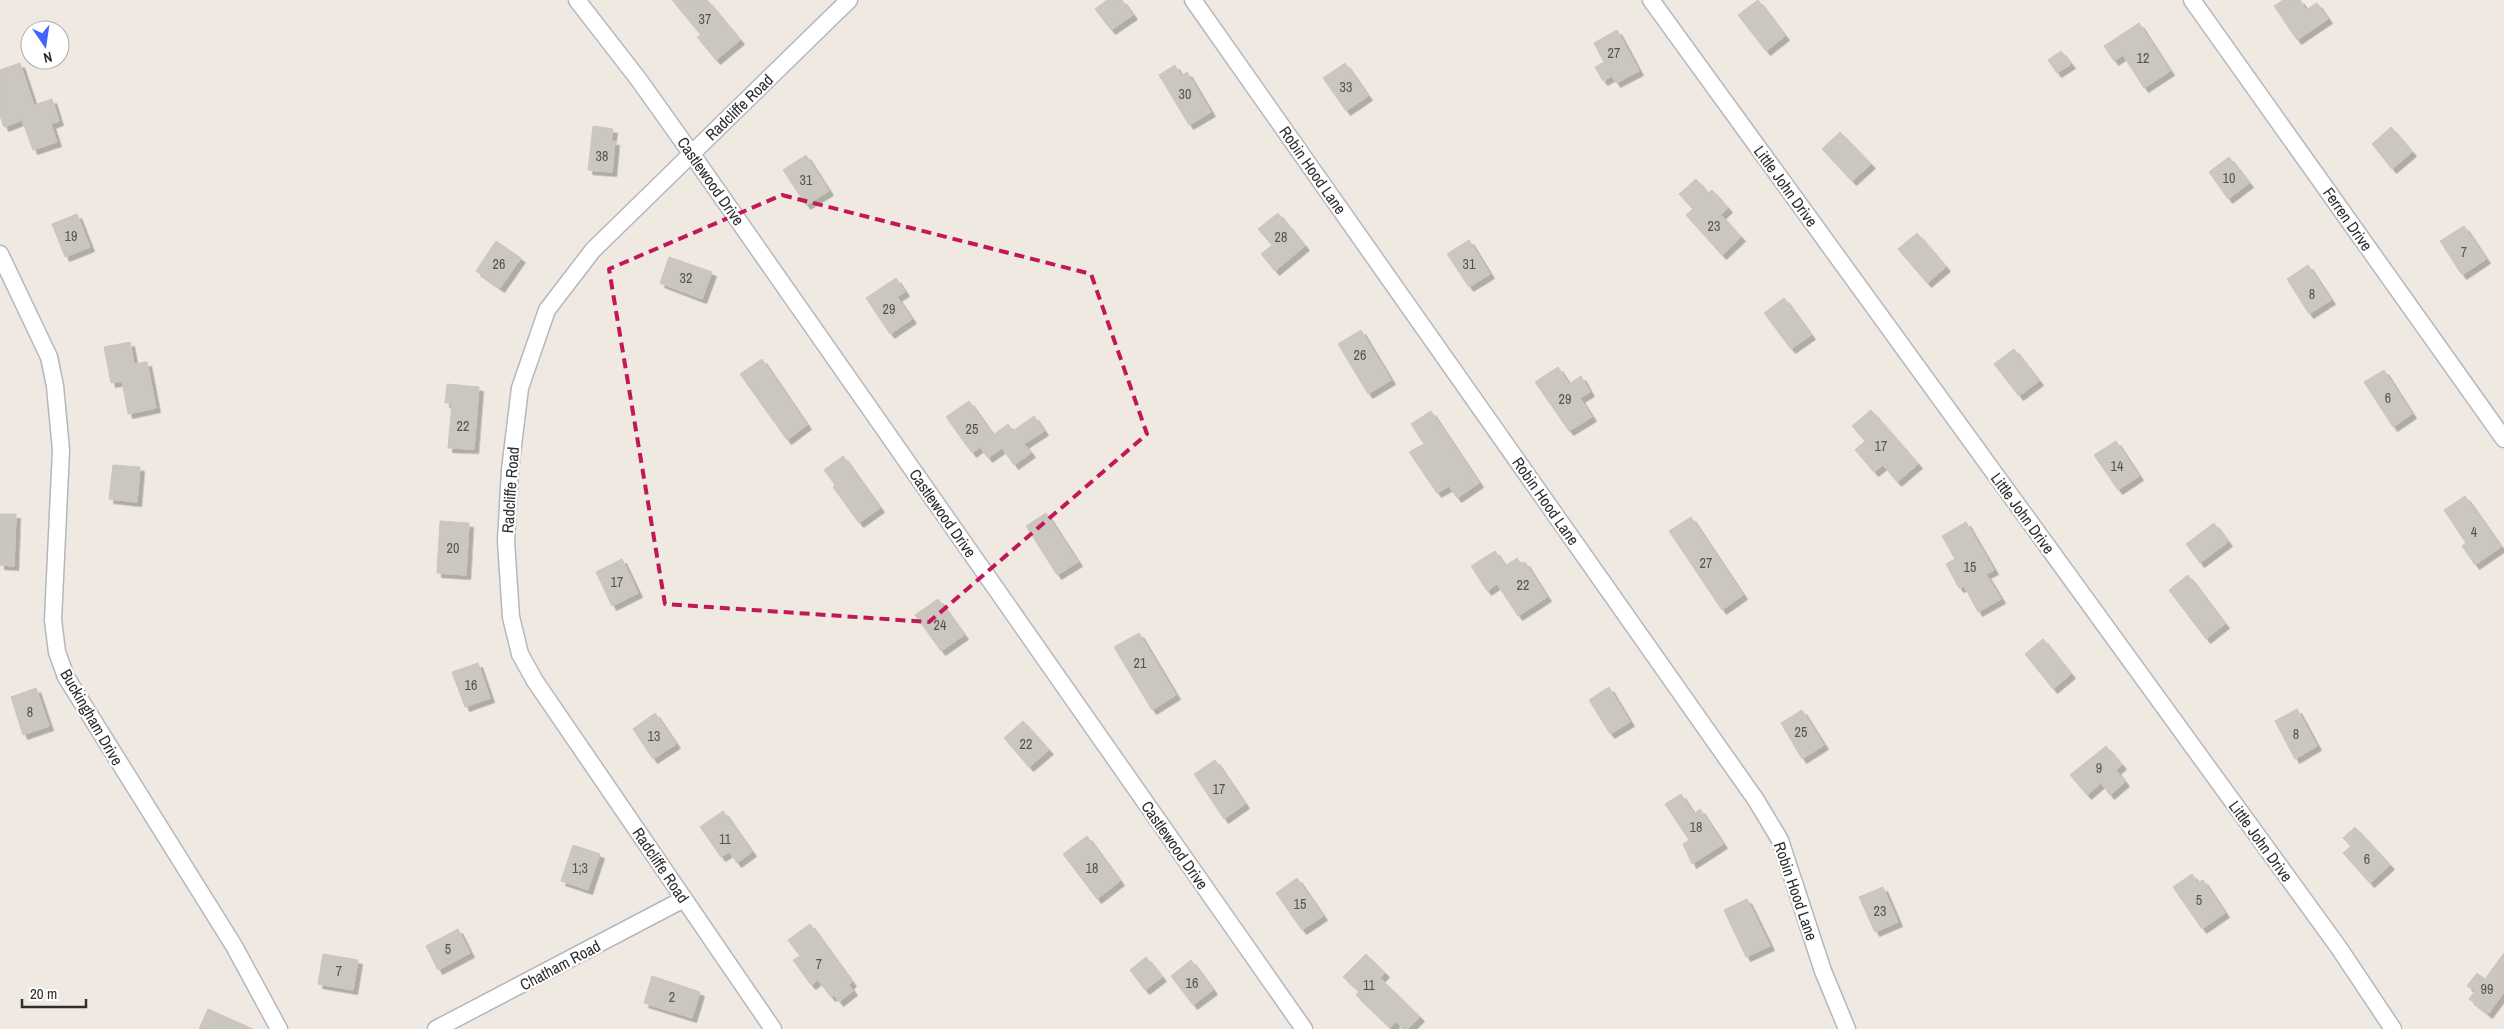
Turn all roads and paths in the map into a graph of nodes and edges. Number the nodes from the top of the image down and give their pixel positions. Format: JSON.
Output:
{"nodes":[{"id":1,"x":577,"y":0,"type":"edge"},
{"id":2,"x":849,"y":0,"type":"edge"},
{"id":3,"x":1193,"y":0,"type":"edge"},
{"id":4,"x":1651,"y":0,"type":"edge"},
{"id":5,"x":2192,"y":0,"type":"edge"},
{"id":6,"x":691,"y":153,"type":"junction"},
{"id":7,"x":0,"y":254,"type":"edge"},
{"id":8,"x":2504,"y":439,"type":"edge"},
{"id":9,"x":684,"y":899,"type":"junction"},
{"id":10,"x":279,"y":1029,"type":"edge"},
{"id":11,"x":436,"y":1029,"type":"edge"},
{"id":12,"x":773,"y":1029,"type":"edge"},
{"id":13,"x":1304,"y":1029,"type":"edge"},
{"id":14,"x":1847,"y":1029,"type":"edge"},
{"id":15,"x":2392,"y":1029,"type":"edge"}],
"edges":[{"from":1,"to":6,"type":"street","name":"Castlewood Drive"},
{"from":2,"to":6,"type":"street","name":"Radcliffe Road"},
{"from":3,"to":14,"type":"street","name":"Robin Hood Lane"},
{"from":4,"to":15,"type":"street","name":"Little John Drive"},
{"from":5,"to":8,"type":"street","name":"Ferren Drive"},
{"from":6,"to":9,"type":"street","name":"Radcliffe Road"},
{"from":6,"to":13,"type":"street","name":"Castlewood Drive"},
{"from":7,"to":10,"type":"street","name":"Buckingham Drive"},
{"from":9,"to":11,"type":"street","name":"Chatham Road"},
{"from":9,"to":12,"type":"street","name":"Radcliffe Road"}]}
